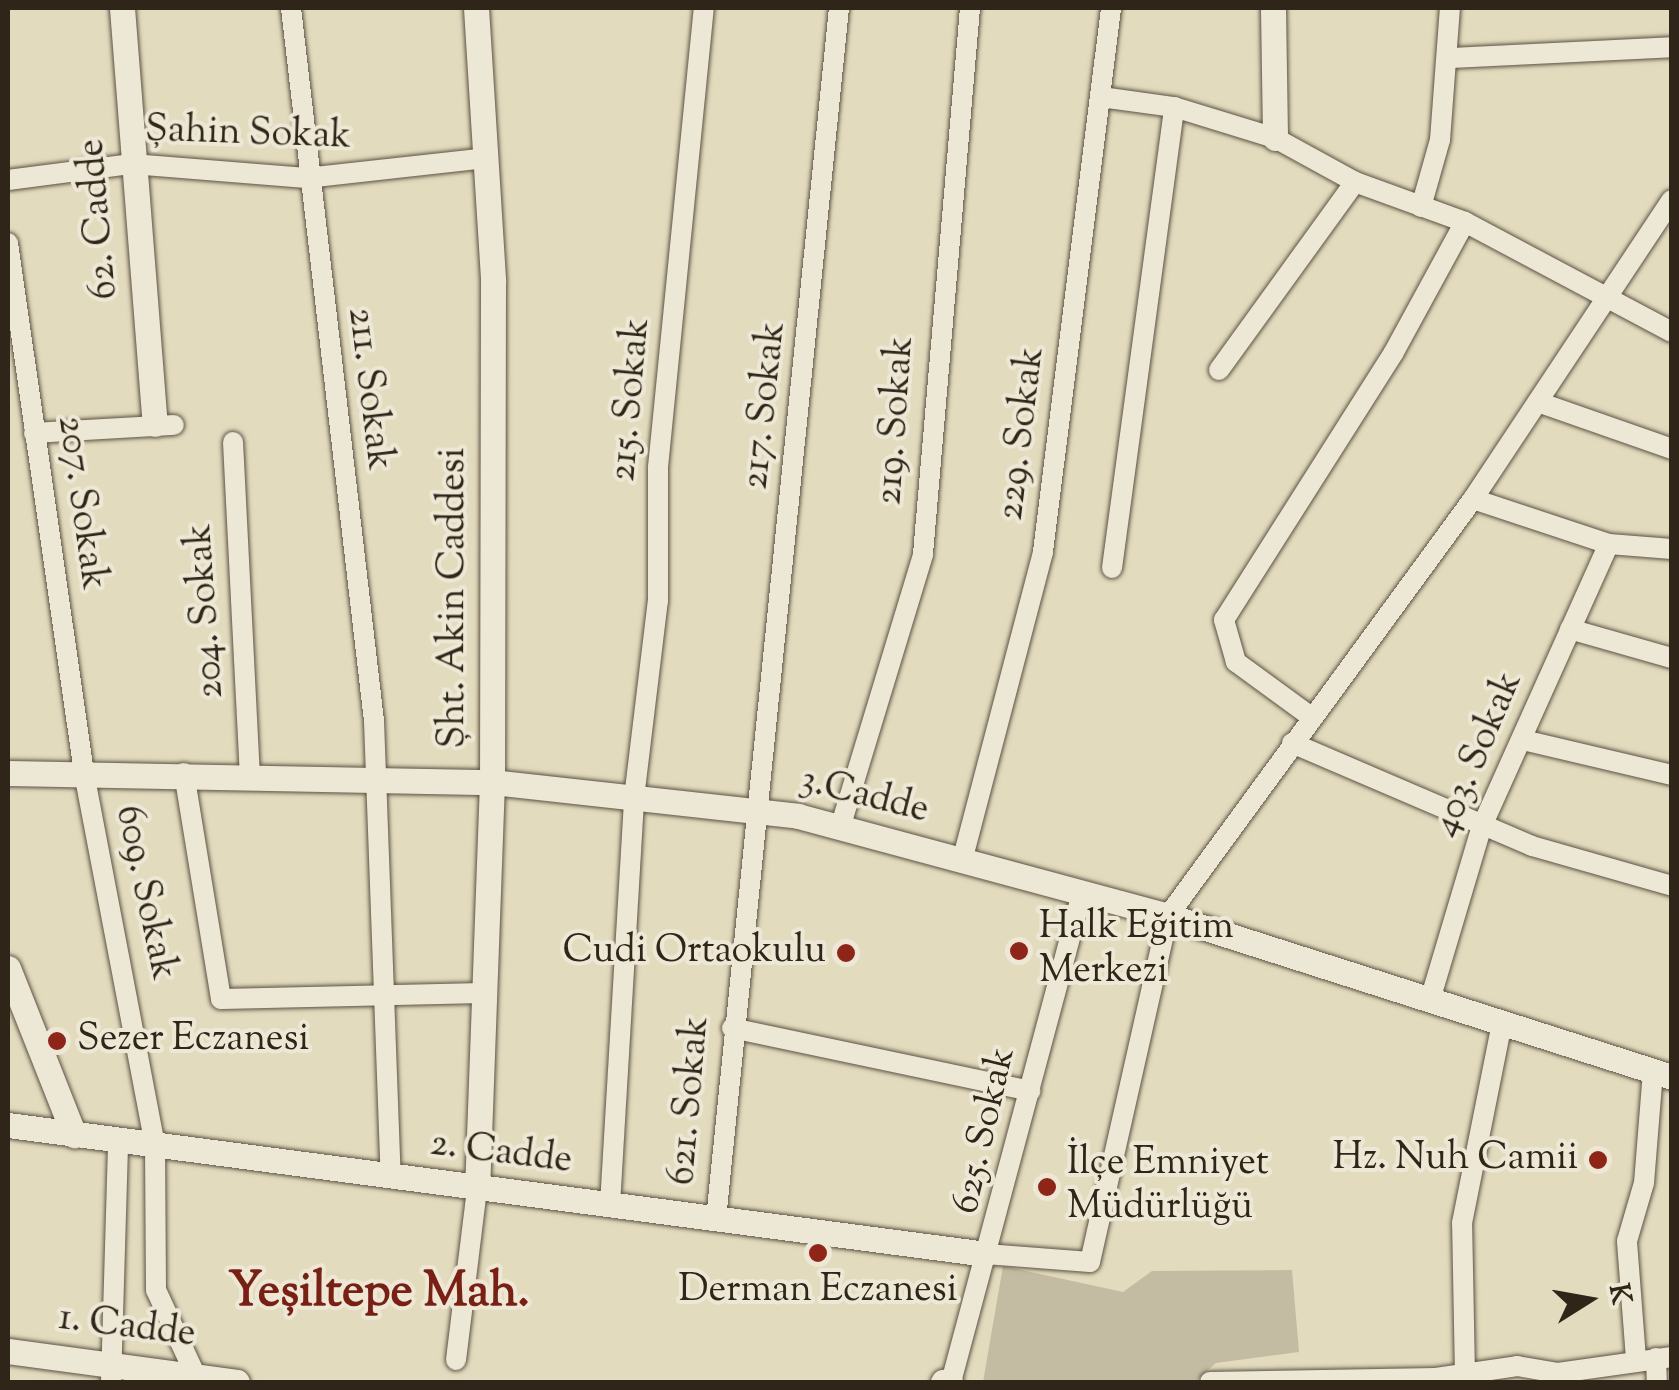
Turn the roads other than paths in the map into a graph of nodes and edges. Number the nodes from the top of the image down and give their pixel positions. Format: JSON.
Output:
{"nodes":[{"id":1,"x":122,"y":8,"type":"edge"},
{"id":2,"x":291,"y":8,"type":"edge"},
{"id":3,"x":476,"y":8,"type":"edge"},
{"id":4,"x":704,"y":8,"type":"edge"},
{"id":5,"x":839,"y":8,"type":"edge"},
{"id":6,"x":970,"y":8,"type":"edge"},
{"id":7,"x":1111,"y":8,"type":"edge"},
{"id":8,"x":1273,"y":8,"type":"edge"},
{"id":9,"x":1450,"y":8,"type":"edge"},
{"id":10,"x":1672,"y":46,"type":"edge"},
{"id":11,"x":1451,"y":58,"type":"junction"},
{"id":12,"x":1101,"y":97,"type":"junction"},
{"id":13,"x":1174,"y":106,"type":"junction"},
{"id":14,"x":1275,"y":138,"type":"junction"},
{"id":15,"x":486,"y":158,"type":"junction"},
{"id":16,"x":132,"y":164,"type":"junction"},
{"id":17,"x":306,"y":178,"type":"junction"},
{"id":18,"x":8,"y":180,"type":"edge"},
{"id":19,"x":1355,"y":182,"type":"junction"},
{"id":20,"x":1671,"y":203,"type":"edge"},
{"id":21,"x":1421,"y":207,"type":"junction"},
{"id":22,"x":1465,"y":222,"type":"junction"},
{"id":23,"x":8,"y":244,"type":"edge"},
{"id":24,"x":1606,"y":300,"type":"junction"},
{"id":25,"x":1672,"y":332,"type":"edge"},
{"id":26,"x":1219,"y":370,"type":"dead end"},
{"id":27,"x":1538,"y":402,"type":"junction"},
{"id":28,"x":165,"y":424,"type":"joint"},
{"id":29,"x":34,"y":433,"type":"junction"},
{"id":30,"x":233,"y":442,"type":"dead end"},
{"id":31,"x":1672,"y":450,"type":"edge"},
{"id":32,"x":1474,"y":498,"type":"junction"},
{"id":33,"x":1609,"y":544,"type":"junction"},
{"id":34,"x":1672,"y":550,"type":"edge"},
{"id":35,"x":1112,"y":568,"type":"dead end"},
{"id":36,"x":1570,"y":630,"type":"junction"},
{"id":37,"x":1672,"y":658,"type":"edge"},
{"id":38,"x":1310,"y":716,"type":"junction"},
{"id":39,"x":1523,"y":740,"type":"junction"},
{"id":40,"x":1292,"y":743,"type":"junction"},
{"id":41,"x":8,"y":773,"type":"edge"},
{"id":42,"x":84,"y":773,"type":"junction"},
{"id":43,"x":184,"y":773,"type":"junction"},
{"id":44,"x":1672,"y":774,"type":"edge"},
{"id":45,"x":250,"y":775,"type":"junction"},
{"id":46,"x":375,"y":778,"type":"junction"},
{"id":47,"x":492,"y":782,"type":"junction"},
{"id":48,"x":634,"y":798,"type":"junction"},
{"id":49,"x":758,"y":811,"type":"junction"},
{"id":50,"x":1482,"y":826,"type":"junction"},
{"id":51,"x":840,"y":828,"type":"junction"},
{"id":52,"x":962,"y":860,"type":"junction"},
{"id":53,"x":1672,"y":886,"type":"edge"},
{"id":54,"x":1082,"y":893,"type":"junction"},
{"id":55,"x":1168,"y":916,"type":"junction"},
{"id":56,"x":8,"y":968,"type":"edge"},
{"id":57,"x":484,"y":992,"type":"junction"},
{"id":58,"x":381,"y":996,"type":"junction"},
{"id":59,"x":1430,"y":1000,"type":"junction"},
{"id":60,"x":1502,"y":1023,"type":"junction"},
{"id":61,"x":732,"y":1028,"type":"junction"},
{"id":62,"x":1662,"y":1074,"type":"edge"},
{"id":63,"x":1030,"y":1091,"type":"junction"},
{"id":64,"x":8,"y":1125,"type":"edge"},
{"id":65,"x":74,"y":1135,"type":"junction"},
{"id":66,"x":118,"y":1142,"type":"junction"},
{"id":67,"x":154,"y":1146,"type":"junction"},
{"id":68,"x":391,"y":1178,"type":"junction"},
{"id":69,"x":477,"y":1188,"type":"junction"},
{"id":70,"x":610,"y":1205,"type":"junction"},
{"id":71,"x":716,"y":1219,"type":"junction"},
{"id":72,"x":989,"y":1255,"type":"junction"},
{"id":73,"x":8,"y":1351,"type":"edge"},
{"id":74,"x":1654,"y":1358,"type":"edge"},
{"id":75,"x":456,"y":1360,"type":"dead end"},
{"id":76,"x":112,"y":1373,"type":"edge"},
{"id":77,"x":195,"y":1374,"type":"junction"},
{"id":78,"x":1465,"y":1375,"type":"junction"},
{"id":79,"x":236,"y":1382,"type":"edge"},
{"id":80,"x":948,"y":1382,"type":"edge"},
{"id":81,"x":1210,"y":1382,"type":"edge"},
{"id":82,"x":1657,"y":1382,"type":"edge"}],
"edges":[{"from":1,"to":16,"type":"street","name":"62. Cadde"},
{"from":2,"to":17,"type":"street","name":"211. Sokak"},
{"from":3,"to":15,"type":"street","name":"Şht. Akin Caddesi"},
{"from":4,"to":48,"type":"street","name":"215. Sokak"},
{"from":5,"to":49,"type":"street","name":"217. Sokak"},
{"from":6,"to":51,"type":"street","name":"219. Sokak"},
{"from":7,"to":12,"type":"street","name":"229. Sokak"},
{"from":8,"to":14,"type":"street"},
{"from":9,"to":11,"type":"street"},
{"from":10,"to":11,"type":"street"},
{"from":11,"to":21,"type":"street"},
{"from":12,"to":13,"type":"street"},
{"from":12,"to":52,"type":"street","name":"229. Sokak"},
{"from":13,"to":14,"type":"street"},
{"from":13,"to":35,"type":"street"},
{"from":14,"to":19,"type":"street"},
{"from":15,"to":17,"type":"street","name":"Şahin Sokak"},
{"from":15,"to":47,"type":"street","name":"Şht. Akin Caddesi"},
{"from":16,"to":17,"type":"street","name":"Şahin Sokak"},
{"from":16,"to":18,"type":"street","name":"Şahin Sokak"},
{"from":16,"to":28,"type":"street","name":"62. Cadde"},
{"from":17,"to":46,"type":"street","name":"211. Sokak"},
{"from":19,"to":21,"type":"street"},
{"from":19,"to":26,"type":"street"},
{"from":20,"to":24,"type":"street"},
{"from":21,"to":22,"type":"street"},
{"from":22,"to":24,"type":"street"},
{"from":22,"to":38,"type":"street"},
{"from":23,"to":29,"type":"street","name":"207. Sokak"},
{"from":24,"to":25,"type":"street"},
{"from":24,"to":27,"type":"street"},
{"from":27,"to":31,"type":"street"},
{"from":27,"to":32,"type":"street"},
{"from":28,"to":29,"type":"street"},
{"from":29,"to":42,"type":"street","name":"207. Sokak"},
{"from":30,"to":45,"type":"street","name":"204. Sokak"},
{"from":32,"to":33,"type":"street"},
{"from":32,"to":38,"type":"street"},
{"from":33,"to":34,"type":"street"},
{"from":33,"to":36,"type":"street","name":"403. Sokak"},
{"from":36,"to":37,"type":"street"},
{"from":36,"to":39,"type":"street","name":"403. Sokak"},
{"from":38,"to":40,"type":"street"},
{"from":39,"to":44,"type":"street"},
{"from":39,"to":50,"type":"street","name":"403. Sokak"},
{"from":40,"to":50,"type":"street"},
{"from":40,"to":55,"type":"street"},
{"from":41,"to":42,"type":"street","name":"3.Cadde"},
{"from":42,"to":43,"type":"street","name":"3.Cadde"},
{"from":42,"to":67,"type":"street","name":"609. Sokak"},
{"from":43,"to":45,"type":"street","name":"3.Cadde"},
{"from":43,"to":58,"type":"street"},
{"from":45,"to":46,"type":"street","name":"3.Cadde"},
{"from":46,"to":47,"type":"street","name":"3.Cadde"},
{"from":46,"to":58,"type":"street","name":"211. Sokak"},
{"from":47,"to":48,"type":"street","name":"3.Cadde"},
{"from":47,"to":57,"type":"street","name":"Şht. Akin Caddesi"},
{"from":48,"to":49,"type":"street","name":"3.Cadde"},
{"from":48,"to":70,"type":"street","name":"215. Sokak"},
{"from":49,"to":51,"type":"street","name":"3.Cadde"},
{"from":49,"to":61,"type":"street","name":"621. Sokak"},
{"from":50,"to":53,"type":"street"},
{"from":50,"to":59,"type":"street","name":"403. Sokak"},
{"from":51,"to":52,"type":"street","name":"3.Cadde"},
{"from":52,"to":54,"type":"street","name":"3.Cadde"},
{"from":54,"to":55,"type":"street","name":"3.Cadde"},
{"from":54,"to":63,"type":"street","name":"625. Sokak"},
{"from":55,"to":59,"type":"street","name":"3.Cadde"},
{"from":55,"to":72,"type":"street"},
{"from":56,"to":65,"type":"street"},
{"from":57,"to":58,"type":"street"},
{"from":57,"to":69,"type":"street","name":"Şht. Akin Caddesi"},
{"from":58,"to":68,"type":"street","name":"211. Sokak"},
{"from":59,"to":60,"type":"street","name":"3.Cadde"},
{"from":60,"to":62,"type":"street","name":"3.Cadde"},
{"from":60,"to":78,"type":"street"},
{"from":61,"to":63,"type":"street"},
{"from":61,"to":71,"type":"street","name":"621. Sokak"},
{"from":62,"to":74,"type":"street"},
{"from":63,"to":72,"type":"street","name":"625. Sokak"},
{"from":64,"to":65,"type":"street","name":"2. Cadde"},
{"from":65,"to":66,"type":"street","name":"2. Cadde"},
{"from":66,"to":67,"type":"street","name":"2. Cadde"},
{"from":66,"to":76,"type":"street"},
{"from":67,"to":68,"type":"street","name":"2. Cadde"},
{"from":67,"to":77,"type":"street","name":"609. Sokak"},
{"from":68,"to":69,"type":"street","name":"2. Cadde"},
{"from":69,"to":70,"type":"street","name":"2. Cadde"},
{"from":69,"to":75,"type":"street"},
{"from":70,"to":71,"type":"street","name":"2. Cadde"},
{"from":71,"to":72,"type":"street","name":"2. Cadde"},
{"from":72,"to":80,"type":"street","name":"625. Sokak"},
{"from":73,"to":76,"type":"street","name":"1. Cadde"},
{"from":74,"to":78,"type":"street"},
{"from":74,"to":82,"type":"street"},
{"from":76,"to":77,"type":"street","name":"1. Cadde"},
{"from":77,"to":79,"type":"street","name":"1. Cadde"},
{"from":78,"to":81,"type":"street"}]}
